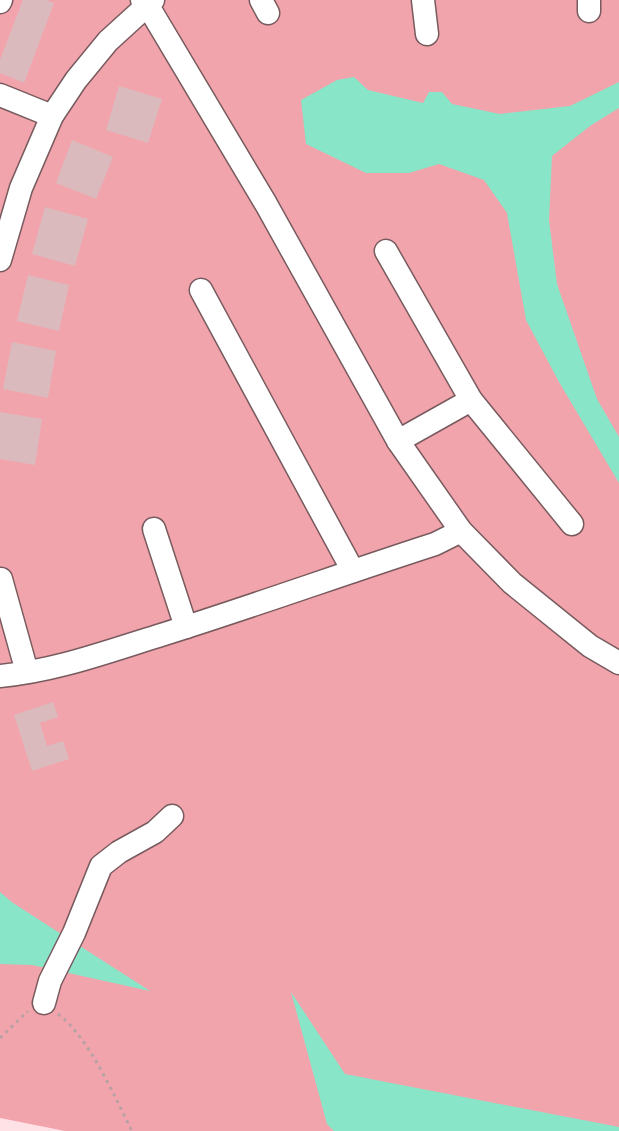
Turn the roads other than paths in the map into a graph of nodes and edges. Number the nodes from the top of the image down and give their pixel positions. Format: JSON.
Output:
{"nodes":[{"id":1,"x":423,"y":0,"type":"edge"},
{"id":2,"x":148,"y":2,"type":"edge"},
{"id":3,"x":427,"y":34,"type":"dead end"},
{"id":4,"x":0,"y":95,"type":"edge"},
{"id":5,"x":52,"y":116,"type":"junction"},
{"id":6,"x":386,"y":251,"type":"dead end"},
{"id":7,"x":0,"y":260,"type":"edge"},
{"id":8,"x":201,"y":290,"type":"dead end"},
{"id":9,"x":471,"y":399,"type":"junction"},
{"id":10,"x":398,"y":441,"type":"junction"},
{"id":11,"x":572,"y":524,"type":"dead end"},
{"id":12,"x":154,"y":529,"type":"dead end"},
{"id":13,"x":461,"y":531,"type":"junction"},
{"id":14,"x":353,"y":571,"type":"junction"},
{"id":15,"x":1,"y":579,"type":"edge"},
{"id":16,"x":186,"y":627,"type":"junction"},
{"id":17,"x":619,"y":663,"type":"edge"},
{"id":18,"x":27,"y":672,"type":"junction"},
{"id":19,"x":0,"y":676,"type":"edge"},
{"id":20,"x":172,"y":816,"type":"dead end"},
{"id":21,"x":44,"y":1003,"type":"road end"}],
"edges":[{"from":1,"to":3,"type":"street"},
{"from":2,"to":5,"type":"street"},
{"from":2,"to":10,"type":"street"},
{"from":4,"to":5,"type":"street"},
{"from":5,"to":7,"type":"street"},
{"from":6,"to":9,"type":"street"},
{"from":8,"to":14,"type":"street"},
{"from":9,"to":10,"type":"street"},
{"from":9,"to":11,"type":"street"},
{"from":10,"to":13,"type":"street"},
{"from":12,"to":16,"type":"street"},
{"from":13,"to":14,"type":"street"},
{"from":13,"to":17,"type":"street"},
{"from":14,"to":16,"type":"street"},
{"from":15,"to":18,"type":"street"},
{"from":16,"to":18,"type":"street"},
{"from":18,"to":19,"type":"street"},
{"from":20,"to":21,"type":"street"}]}
